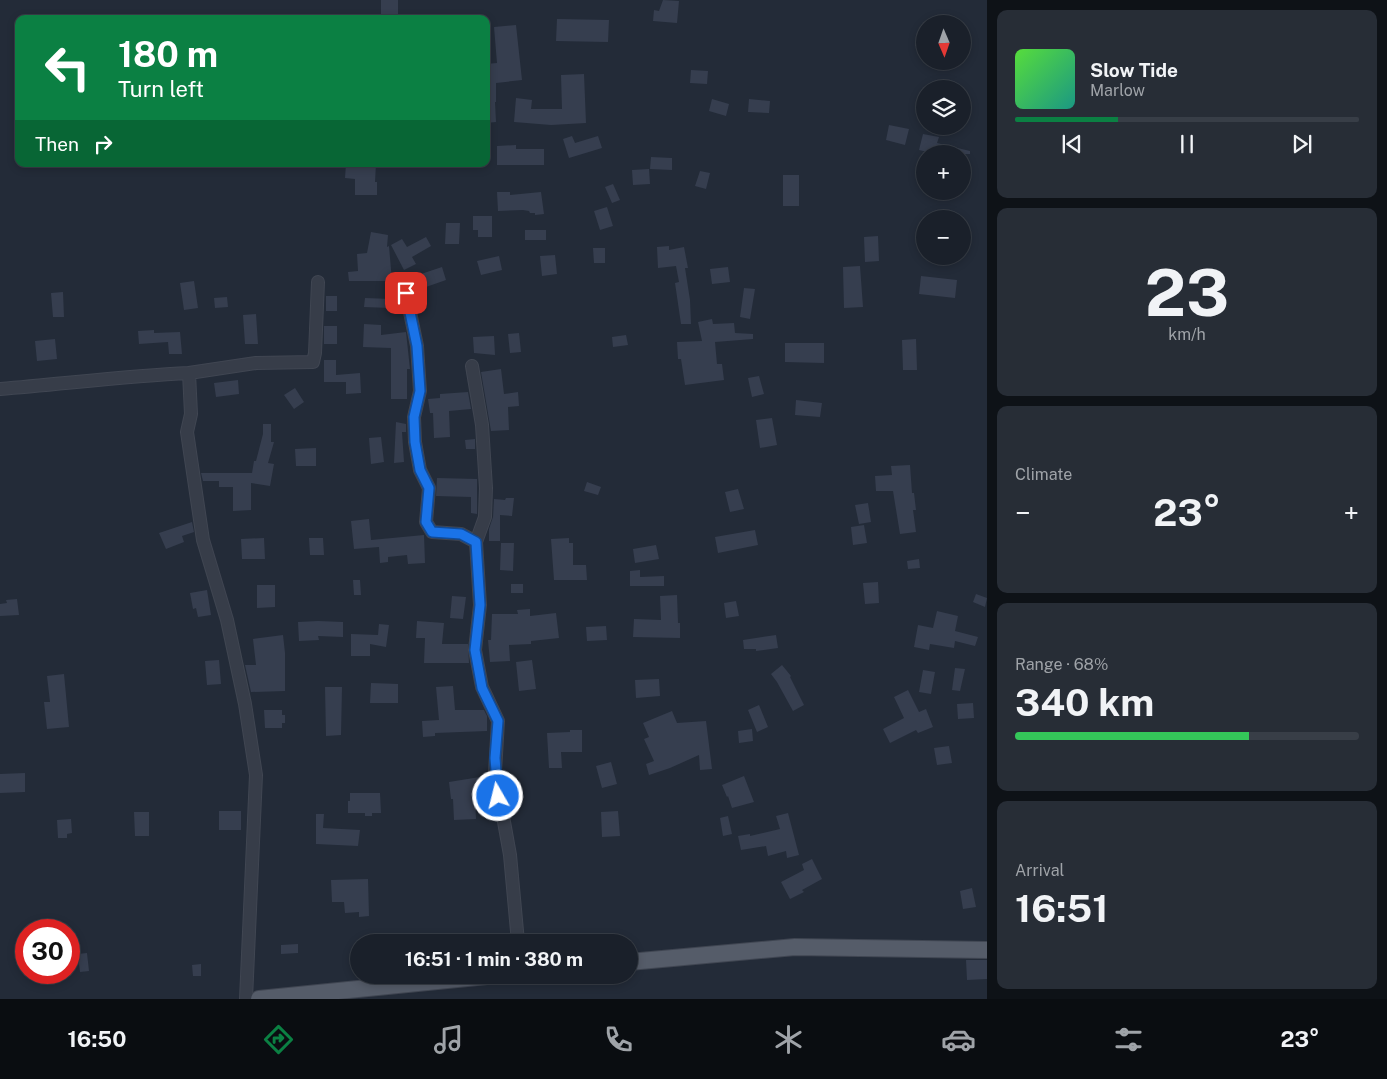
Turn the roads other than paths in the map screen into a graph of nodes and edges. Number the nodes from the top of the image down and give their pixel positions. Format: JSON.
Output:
{"nodes":[{"id":1,"x":318,"y":282,"type":"dead end"},
{"id":2,"x":406,"y":293,"type":"dead end"},
{"id":3,"x":472,"y":366,"type":"dead end"},
{"id":4,"x":190,"y":373,"type":"junction"},
{"id":5,"x":0,"y":389,"type":"edge"},
{"id":6,"x":476,"y":542,"type":"junction"},
{"id":7,"x":517,"y":934,"type":"edge"},
{"id":8,"x":987,"y":950,"type":"edge"},
{"id":9,"x":638,"y":961,"type":"edge"},
{"id":10,"x":408,"y":984,"type":"edge"},
{"id":11,"x":246,"y":999,"type":"edge"},
{"id":12,"x":259,"y":999,"type":"edge"}],
"edges":[{"from":1,"to":4,"type":"street"},
{"from":2,"to":6,"type":"street"},
{"from":3,"to":6,"type":"street"},
{"from":4,"to":5,"type":"street"},
{"from":4,"to":11,"type":"street"},
{"from":6,"to":7,"type":"street"},
{"from":8,"to":9,"type":"main road"},
{"from":10,"to":12,"type":"main road"}]}
